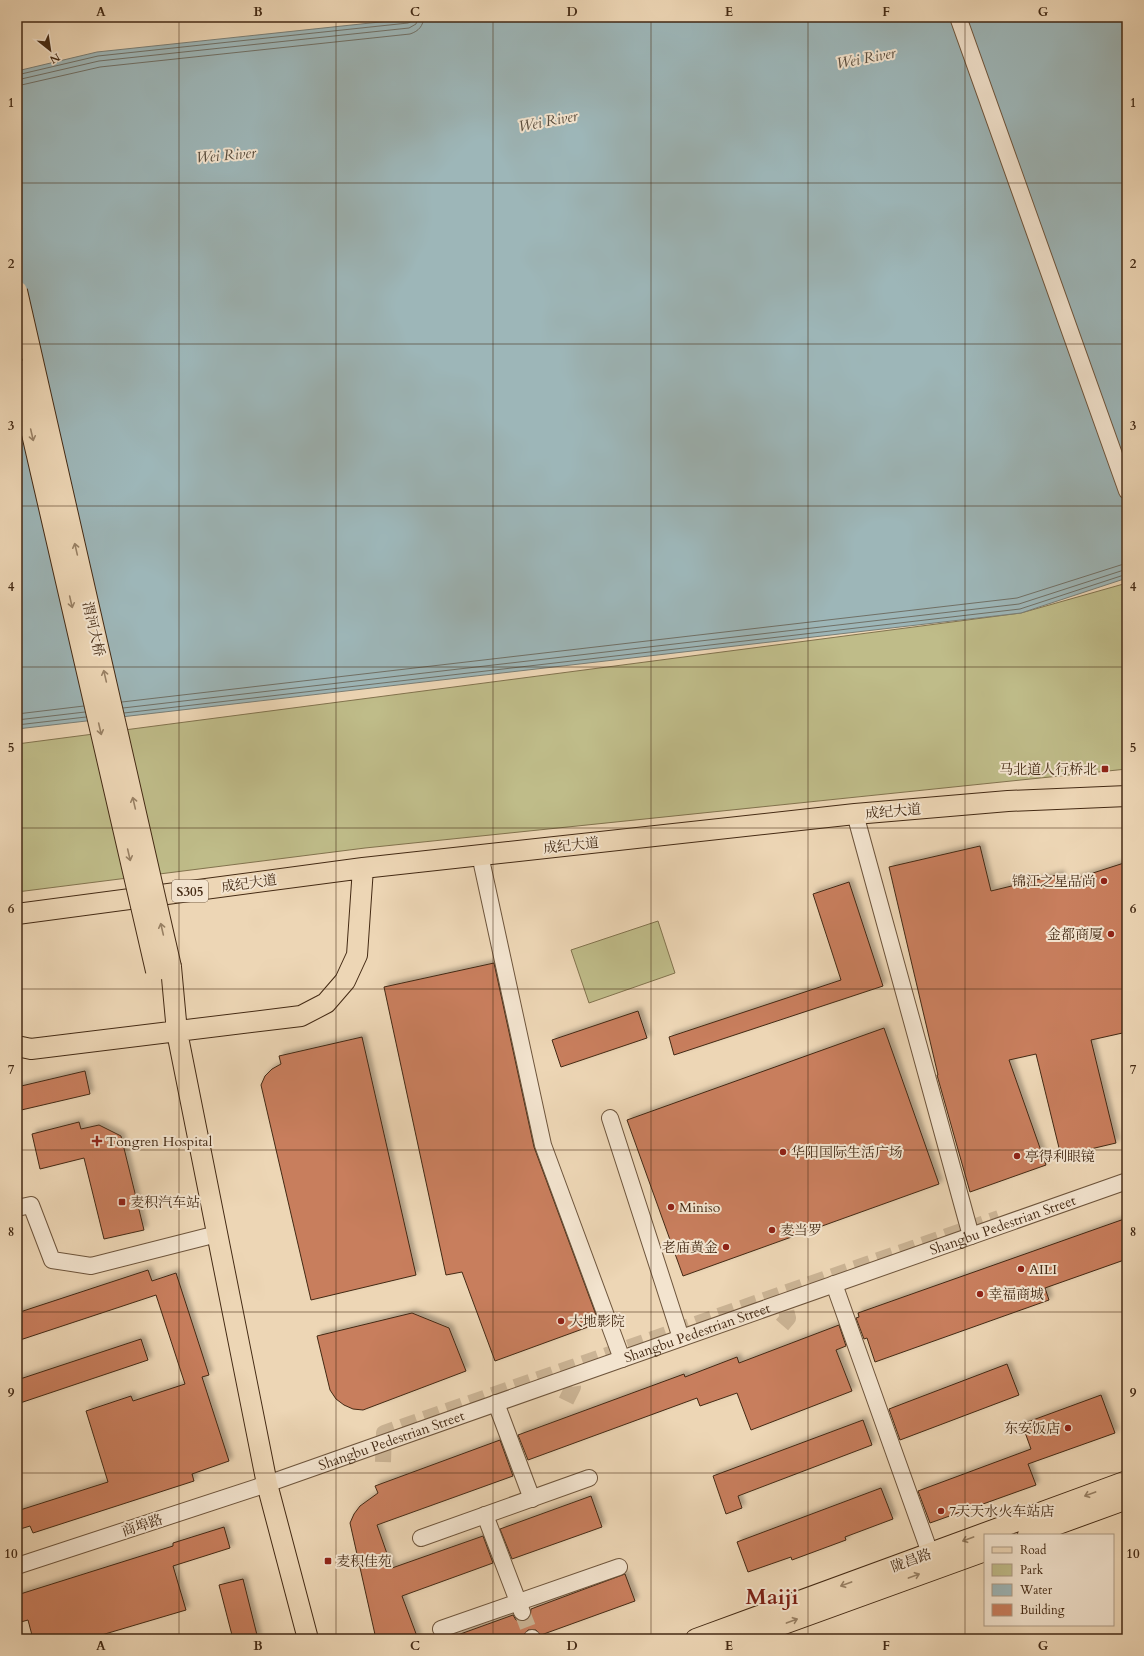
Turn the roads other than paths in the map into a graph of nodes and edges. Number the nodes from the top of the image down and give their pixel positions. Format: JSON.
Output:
{"nodes":[{"id":1,"x":958,"y":17,"type":"edge"},
{"id":2,"x":17,"y":291,"type":"edge"},
{"id":3,"x":17,"y":369,"type":"edge"},
{"id":4,"x":1127,"y":491,"type":"edge"},
{"id":5,"x":1127,"y":796,"type":"edge"},
{"id":6,"x":855,"y":814,"type":"junction"},
{"id":7,"x":480,"y":855,"type":"junction"},
{"id":8,"x":363,"y":868,"type":"junction"},
{"id":9,"x":17,"y":914,"type":"edge"},
{"id":10,"x":164,"y":969,"type":"junction"},
{"id":11,"x":177,"y":1032,"type":"junction"},
{"id":12,"x":17,"y":1046,"type":"edge"},
{"id":13,"x":610,"y":1118,"type":"dead end"},
{"id":14,"x":1127,"y":1181,"type":"edge"},
{"id":15,"x":17,"y":1208,"type":"edge"},
{"id":16,"x":217,"y":1234,"type":"junction"},
{"id":17,"x":971,"y":1236,"type":"junction"},
{"id":18,"x":834,"y":1284,"type":"junction"},
{"id":19,"x":681,"y":1338,"type":"junction"},
{"id":20,"x":622,"y":1359,"type":"junction"},
{"id":21,"x":496,"y":1403,"type":"junction"},
{"id":22,"x":590,"y":1478,"type":"dead end"},
{"id":23,"x":1127,"y":1481,"type":"edge"},
{"id":24,"x":267,"y":1484,"type":"junction"},
{"id":25,"x":532,"y":1499,"type":"junction"},
{"id":26,"x":1127,"y":1499,"type":"edge"},
{"id":27,"x":485,"y":1515,"type":"junction"},
{"id":28,"x":1031,"y":1534,"type":"edge"},
{"id":29,"x":421,"y":1538,"type":"dead end"},
{"id":30,"x":984,"y":1551,"type":"edge"},
{"id":31,"x":930,"y":1553,"type":"junction"},
{"id":32,"x":17,"y":1566,"type":"edge"},
{"id":33,"x":619,"y":1567,"type":"dead end"},
{"id":34,"x":520,"y":1607,"type":"junction"},
{"id":35,"x":441,"y":1629,"type":"dead end"},
{"id":36,"x":308,"y":1639,"type":"edge"},
{"id":37,"x":696,"y":1639,"type":"edge"},
{"id":38,"x":742,"y":1639,"type":"edge"}],
"edges":[{"from":1,"to":4,"type":"street"},
{"from":10,"to":2,"type":"main road","name":"渭河大桥","one_way":true,"bridge":true},
{"from":3,"to":10,"type":"main road","name":"渭河大桥","one_way":true,"bridge":true},
{"from":5,"to":6,"type":"main road","name":"成纪大道"},
{"from":6,"to":7,"type":"main road","name":"成纪大道"},
{"from":6,"to":17,"type":"street"},
{"from":7,"to":8,"type":"main road","name":"成纪大道"},
{"from":7,"to":20,"type":"street"},
{"from":8,"to":9,"type":"main road","name":"成纪大道","number":"S305"},
{"from":8,"to":11,"type":"main road"},
{"from":10,"to":11,"type":"main road"},
{"from":11,"to":12,"type":"main road"},
{"from":11,"to":16,"type":"main road"},
{"from":13,"to":19,"type":"street"},
{"from":14,"to":17,"type":"street","name":"Shangbu Pedestrian Street"},
{"from":15,"to":16,"type":"street"},
{"from":16,"to":24,"type":"main road"},
{"from":17,"to":18,"type":"street","name":"Shangbu Pedestrian Street"},
{"from":18,"to":19,"type":"street","name":"Shangbu Pedestrian Street"},
{"from":18,"to":31,"type":"street"},
{"from":19,"to":20,"type":"street","name":"Shangbu Pedestrian Street"},
{"from":20,"to":21,"type":"street","name":"Shangbu Pedestrian Street"},
{"from":21,"to":24,"type":"street","name":"Shangbu Pedestrian Street"},
{"from":21,"to":25,"type":"street"},
{"from":22,"to":25,"type":"street"},
{"from":23,"to":31,"type":"main road","name":"陇昌路","one_way":true},
{"from":24,"to":32,"type":"street","name":"商埠路"},
{"from":24,"to":36,"type":"main road"},
{"from":25,"to":27,"type":"street"},
{"from":26,"to":28,"type":"main road"},
{"from":27,"to":29,"type":"street"},
{"from":27,"to":34,"type":"street"},
{"from":38,"to":30,"type":"main road","name":"陇昌路","one_way":true},
{"from":31,"to":37,"type":"main road","name":"陇昌路","one_way":true},
{"from":33,"to":34,"type":"street"},
{"from":34,"to":35,"type":"street"}]}
